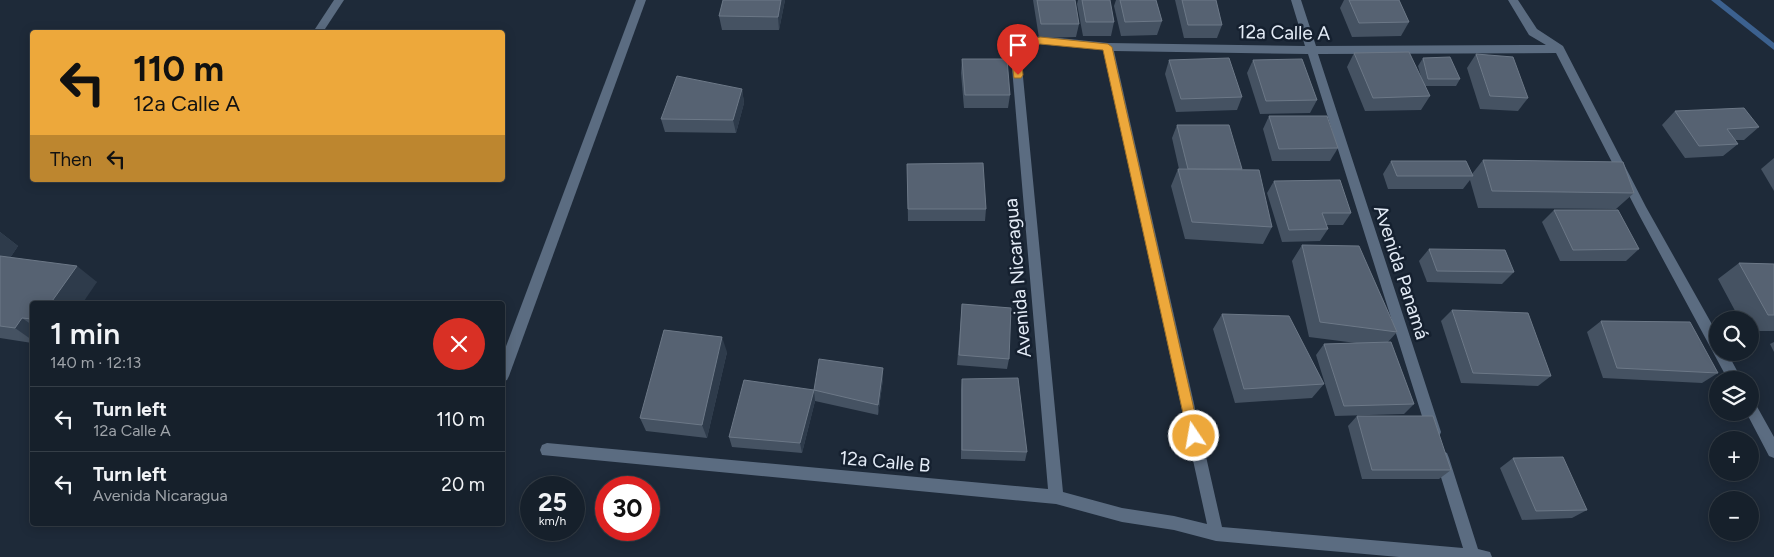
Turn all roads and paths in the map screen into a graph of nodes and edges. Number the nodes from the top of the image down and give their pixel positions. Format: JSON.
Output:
{"nodes":[{"id":1,"x":339,"y":0,"type":"edge"},
{"id":2,"x":641,"y":0,"type":"edge"},
{"id":3,"x":1296,"y":0,"type":"edge"},
{"id":4,"x":1512,"y":0,"type":"edge"},
{"id":5,"x":319,"y":30,"type":"edge"},
{"id":6,"x":1108,"y":47,"type":"junction"},
{"id":7,"x":1560,"y":49,"type":"junction"},
{"id":8,"x":1312,"y":50,"type":"junction"},
{"id":9,"x":1016,"y":56,"type":"joint"},
{"id":10,"x":1709,"y":332,"type":"edge"},
{"id":11,"x":505,"y":368,"type":"edge"},
{"id":12,"x":1758,"y":421,"type":"edge"},
{"id":13,"x":547,"y":450,"type":"dead end"},
{"id":14,"x":1774,"y":451,"type":"edge"},
{"id":15,"x":1056,"y":497,"type":"junction"},
{"id":16,"x":1216,"y":534,"type":"junction"},
{"id":17,"x":1480,"y":557,"type":"edge"}],
"edges":[{"from":1,"to":5,"type":"street"},
{"from":2,"to":11,"type":"street"},
{"from":3,"to":8,"type":"street","name":"Avenida Panamá"},
{"from":4,"to":7,"type":"street"},
{"from":6,"to":8,"type":"street","name":"12a Calle A"},
{"from":6,"to":9,"type":"street","name":"12a Calle A"},
{"from":6,"to":16,"type":"street"},
{"from":7,"to":8,"type":"street","name":"12a Calle A"},
{"from":7,"to":10,"type":"street"},
{"from":8,"to":17,"type":"street","name":"Avenida Panamá"},
{"from":9,"to":15,"type":"street","name":"Avenida Nicaragua"},
{"from":12,"to":14,"type":"street"},
{"from":13,"to":15,"type":"street","name":"12a Calle B"},
{"from":15,"to":16,"type":"street","name":"12a Calle B"},
{"from":16,"to":17,"type":"street","name":"12a Calle B"}]}
